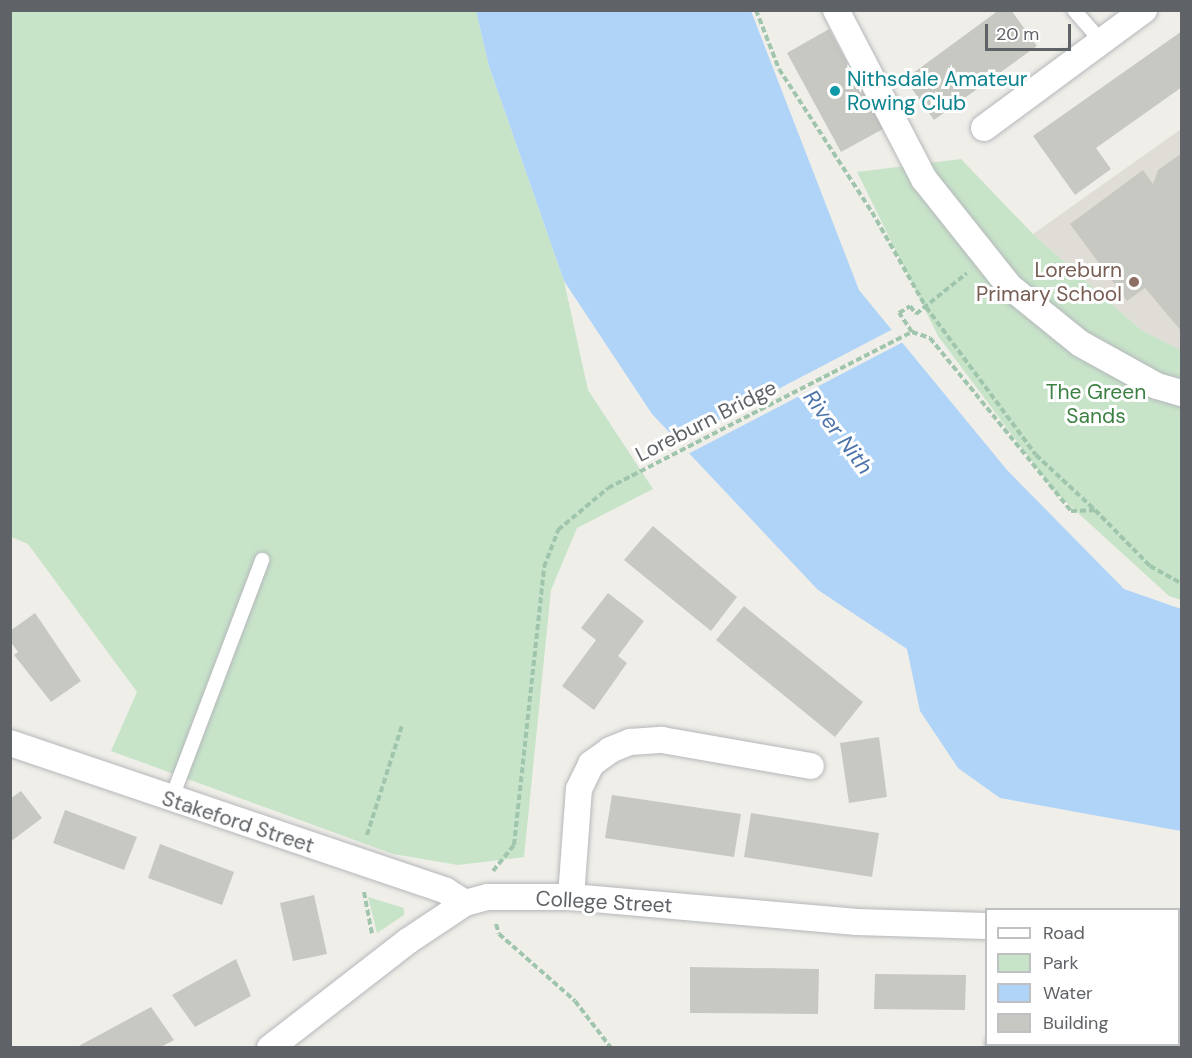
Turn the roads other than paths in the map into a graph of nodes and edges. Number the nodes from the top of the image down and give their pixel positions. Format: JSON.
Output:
{"nodes":[{"id":1,"x":836,"y":10,"type":"edge"},
{"id":2,"x":1074,"y":10,"type":"edge"},
{"id":3,"x":1144,"y":10,"type":"edge"},
{"id":4,"x":1102,"y":42,"type":"junction"},
{"id":5,"x":984,"y":128,"type":"dead end"},
{"id":6,"x":1182,"y":393,"type":"edge"},
{"id":7,"x":262,"y":560,"type":"dead end"},
{"id":8,"x":10,"y":743,"type":"edge"},
{"id":9,"x":811,"y":766,"type":"dead end"},
{"id":10,"x":171,"y":800,"type":"junction"},
{"id":11,"x":571,"y":897,"type":"junction"},
{"id":12,"x":476,"y":900,"type":"junction"},
{"id":13,"x":985,"y":926,"type":"edge"},
{"id":14,"x":270,"y":1047,"type":"edge"}],
"edges":[{"from":1,"to":6,"type":"street"},
{"from":2,"to":4,"type":"lane"},
{"from":3,"to":4,"type":"street"},
{"from":4,"to":5,"type":"street"},
{"from":7,"to":10,"type":"lane"},
{"from":8,"to":10,"type":"street","name":"Stakeford Street"},
{"from":9,"to":11,"type":"street"},
{"from":10,"to":12,"type":"street","name":"Stakeford Street"},
{"from":11,"to":12,"type":"street","name":"College Street"},
{"from":11,"to":13,"type":"street","name":"College Street"},
{"from":12,"to":14,"type":"street"}]}
